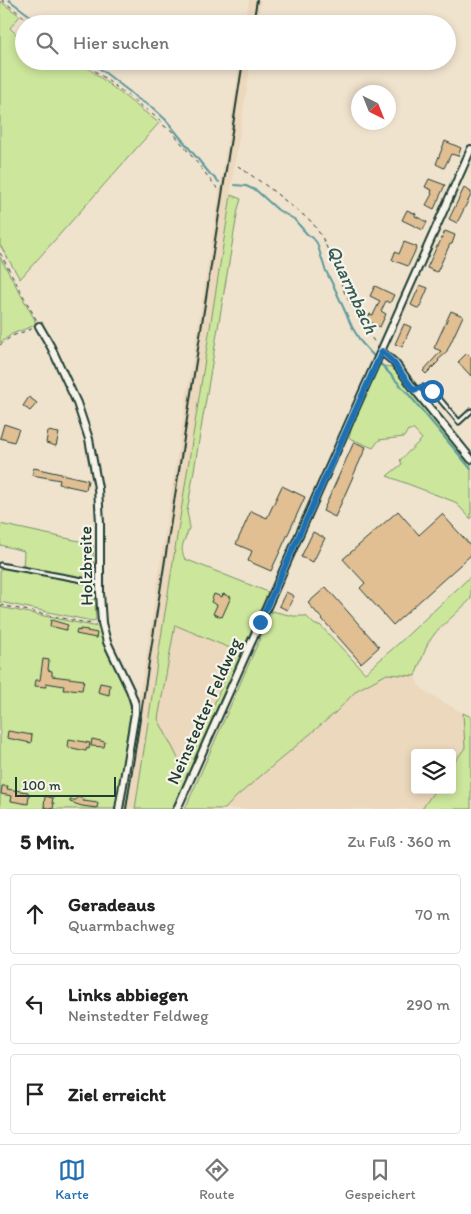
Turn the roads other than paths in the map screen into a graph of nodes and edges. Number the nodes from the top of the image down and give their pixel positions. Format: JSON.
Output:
{"nodes":[{"id":1,"x":471,"y":150,"type":"edge"},
{"id":2,"x":39,"y":326,"type":"road end"},
{"id":3,"x":380,"y":353,"type":"junction"},
{"id":4,"x":414,"y":390,"type":"junction"},
{"id":5,"x":471,"y":411,"type":"edge"},
{"id":6,"x":471,"y":459,"type":"edge"},
{"id":7,"x":0,"y":565,"type":"edge"},
{"id":8,"x":100,"y":583,"type":"junction"},
{"id":9,"x":119,"y":809,"type":"edge"},
{"id":10,"x":177,"y":809,"type":"edge"}],
"edges":[{"from":1,"to":3,"type":"street","name":"Neinstedter Feldweg"},
{"from":2,"to":8,"type":"street","name":"Holzbreite"},
{"from":3,"to":4,"type":"street"},
{"from":3,"to":10,"type":"street","name":"Neinstedter Feldweg"},
{"from":4,"to":5,"type":"lane"},
{"from":4,"to":6,"type":"street"},
{"from":7,"to":8,"type":"lane"},
{"from":8,"to":9,"type":"street","name":"Holzbreite"}]}
